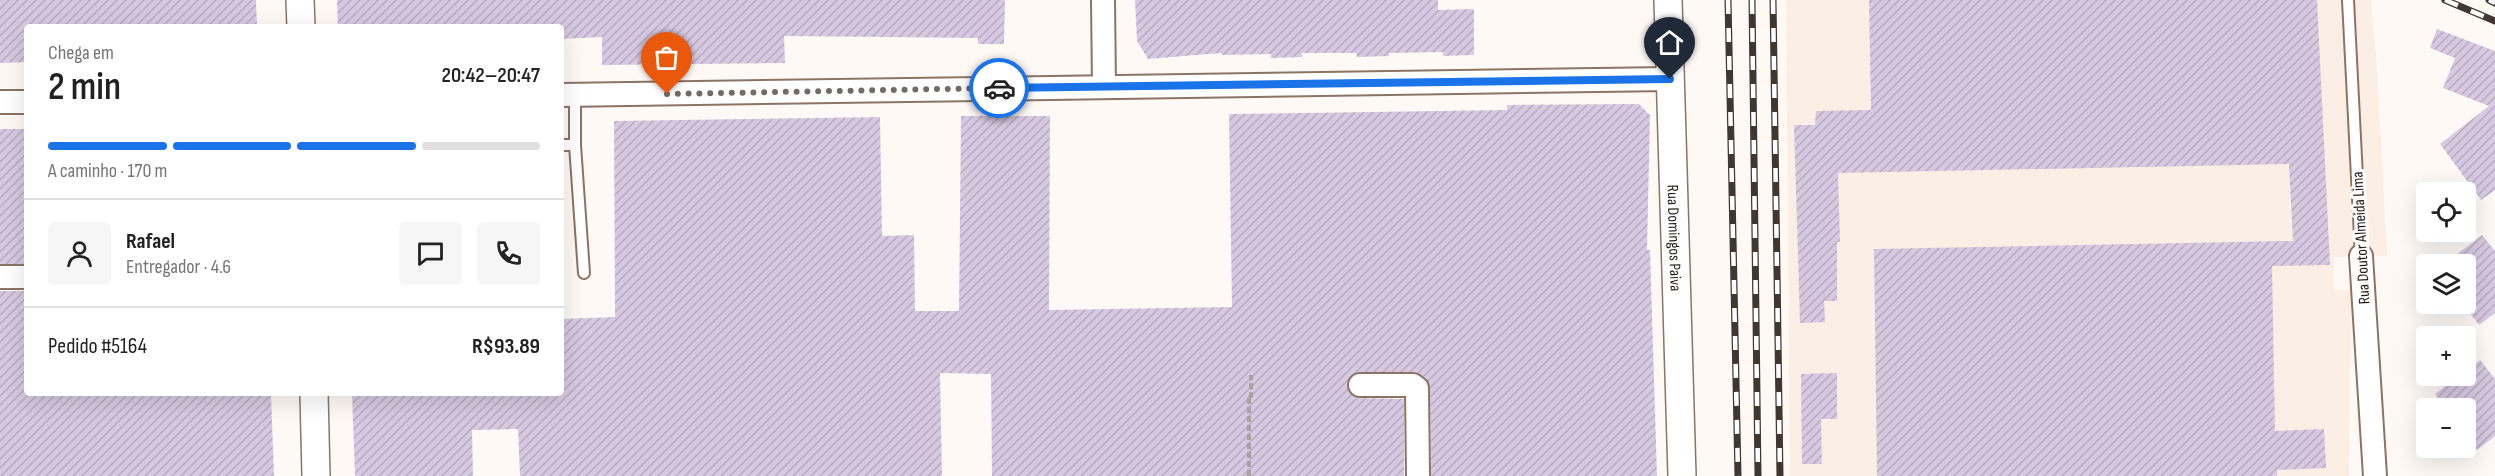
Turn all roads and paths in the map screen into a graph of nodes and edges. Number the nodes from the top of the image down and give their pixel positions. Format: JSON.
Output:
{"nodes":[{"id":1,"x":300,"y":0,"type":"edge"},
{"id":2,"x":1103,"y":0,"type":"edge"},
{"id":3,"x":1668,"y":0,"type":"edge"},
{"id":4,"x":2348,"y":0,"type":"edge"},
{"id":5,"x":301,"y":24,"type":"edge"},
{"id":6,"x":1670,"y":79,"type":"junction"},
{"id":7,"x":1104,"y":86,"type":"junction"},
{"id":8,"x":568,"y":95,"type":"edge"},
{"id":9,"x":0,"y":102,"type":"edge"},
{"id":10,"x":24,"y":102,"type":"edge"},
{"id":11,"x":564,"y":145,"type":"edge"},
{"id":12,"x":575,"y":145,"type":"junction"},
{"id":13,"x":2361,"y":256,"type":"joint"},
{"id":14,"x":584,"y":273,"type":"dead end"},
{"id":15,"x":0,"y":277,"type":"edge"},
{"id":16,"x":24,"y":277,"type":"edge"},
{"id":17,"x":1251,"y":375,"type":"dead end"},
{"id":18,"x":1360,"y":385,"type":"dead end"},
{"id":19,"x":314,"y":396,"type":"edge"},
{"id":20,"x":316,"y":476,"type":"edge"},
{"id":21,"x":1249,"y":476,"type":"edge"},
{"id":22,"x":1418,"y":476,"type":"edge"},
{"id":23,"x":1682,"y":476,"type":"edge"},
{"id":24,"x":2375,"y":476,"type":"edge"}],
"edges":[{"from":1,"to":5,"type":"street"},
{"from":2,"to":7,"type":"street"},
{"from":3,"to":6,"type":"street","name":"Rua Domingos Paiva"},
{"from":4,"to":13,"type":"lane","name":"Rua Doutor Almeida Lima"},
{"from":6,"to":7,"type":"street"},
{"from":6,"to":23,"type":"street","name":"Rua Domingos Paiva"},
{"from":7,"to":8,"type":"street"},
{"from":8,"to":12,"type":"lane"},
{"from":9,"to":10,"type":"street"},
{"from":11,"to":12,"type":"lane"},
{"from":12,"to":14,"type":"lane"},
{"from":13,"to":24,"type":"street","name":"Rua Doutor Almeida Lima"},
{"from":15,"to":16,"type":"street"},
{"from":17,"to":21,"type":"path"},
{"from":18,"to":22,"type":"street"},
{"from":19,"to":20,"type":"street"}]}
